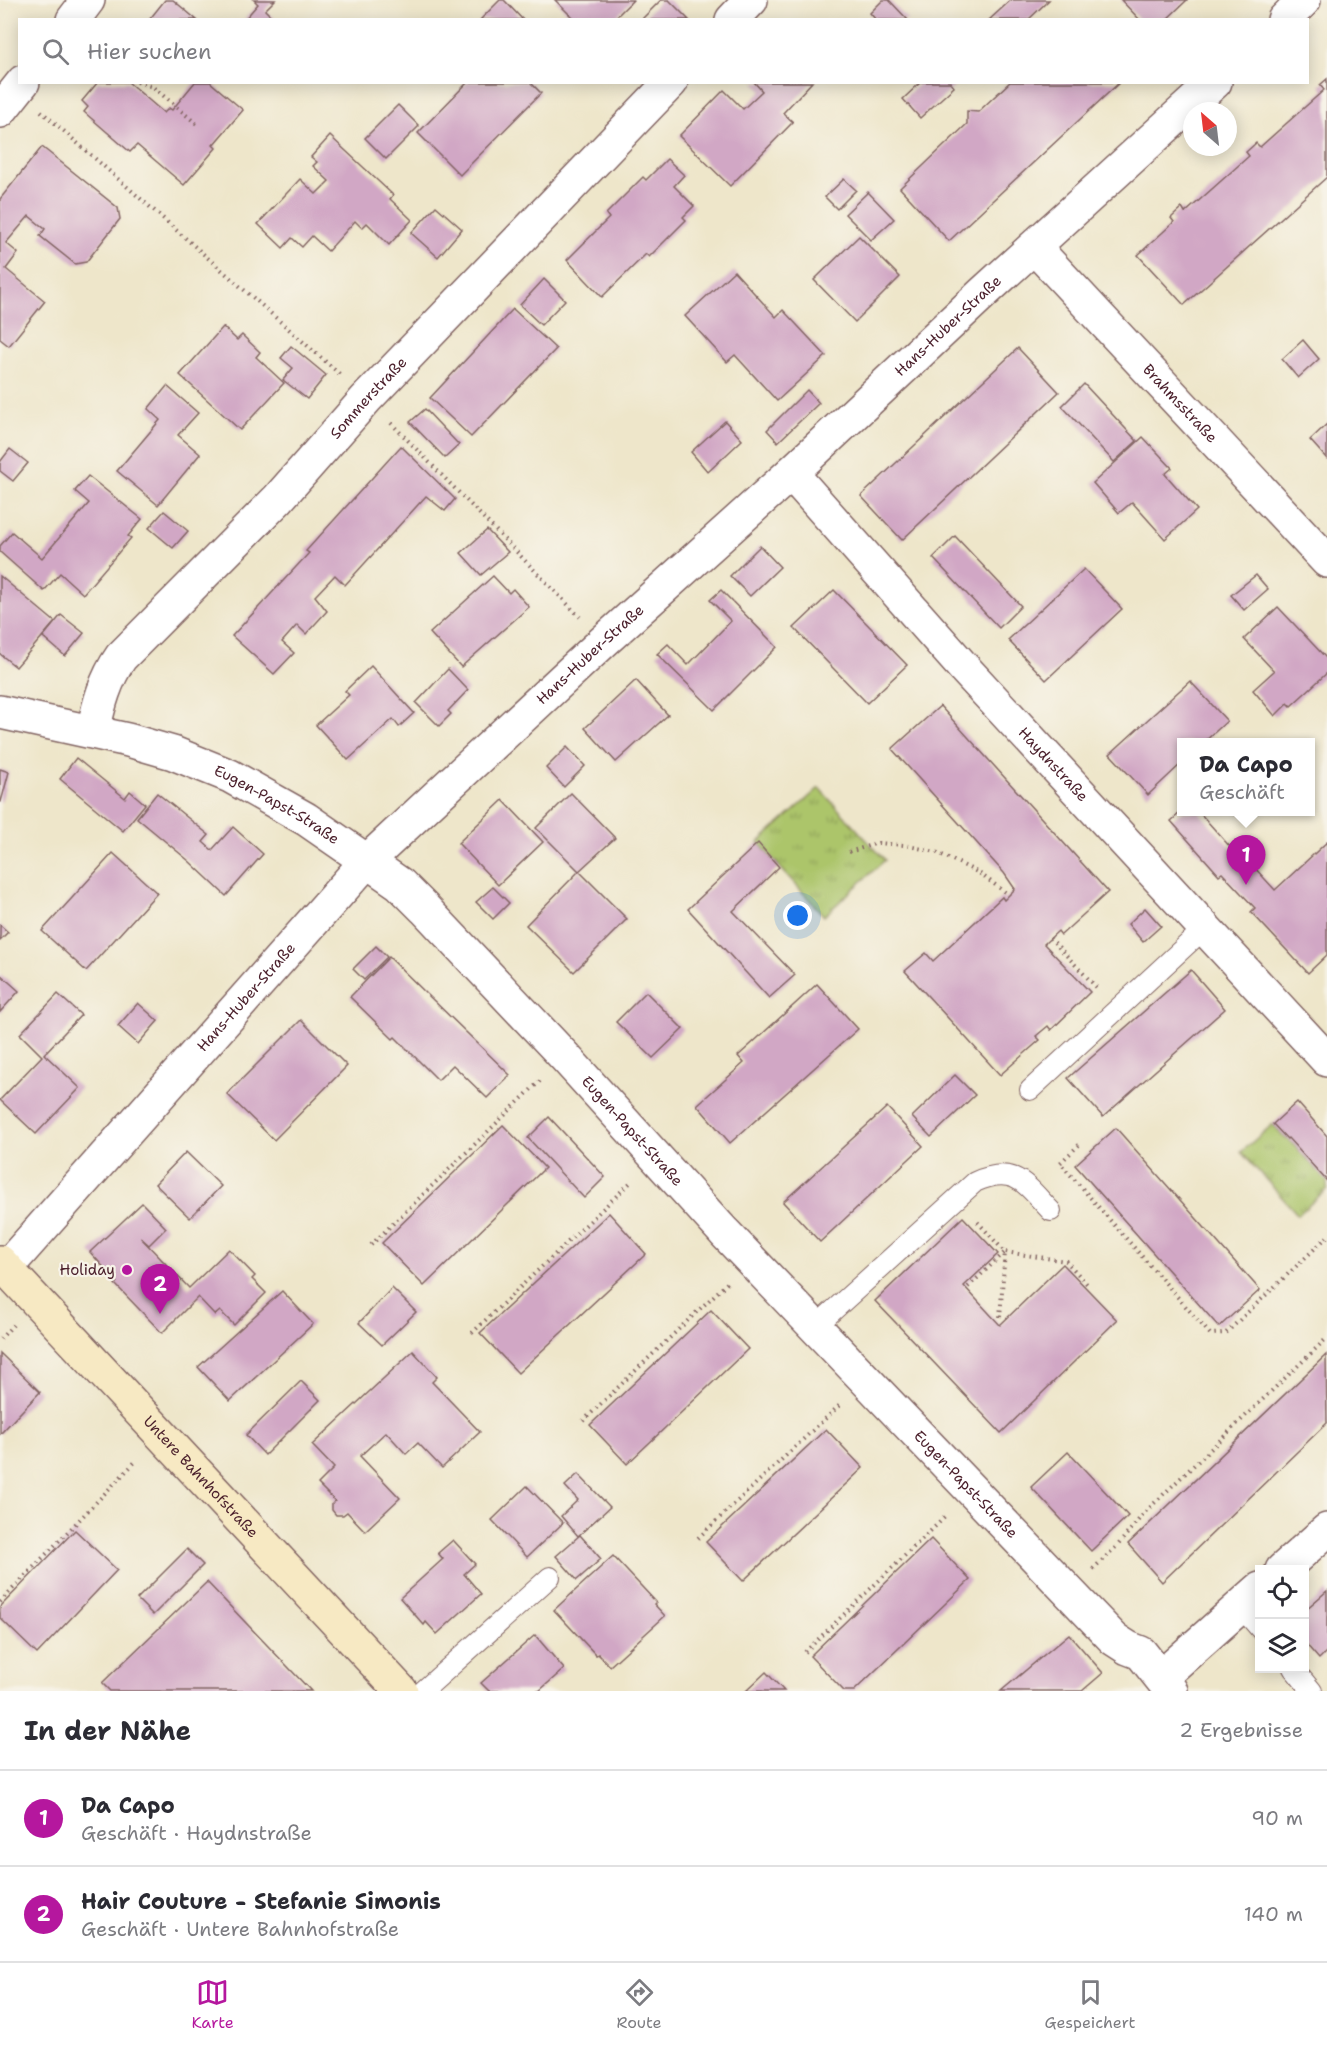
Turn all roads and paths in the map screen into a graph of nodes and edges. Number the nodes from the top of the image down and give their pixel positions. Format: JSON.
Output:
{"nodes":[{"id":1,"x":88,"y":0,"type":"edge"},
{"id":2,"x":751,"y":0,"type":"edge"},
{"id":3,"x":1304,"y":0,"type":"edge"},
{"id":4,"x":74,"y":18,"type":"edge"},
{"id":5,"x":734,"y":18,"type":"edge"},
{"id":6,"x":1286,"y":18,"type":"edge"},
{"id":7,"x":143,"y":84,"type":"edge"},
{"id":8,"x":669,"y":84,"type":"edge"},
{"id":9,"x":1213,"y":84,"type":"edge"},
{"id":10,"x":13,"y":95,"type":"edge"},
{"id":11,"x":198,"y":125,"type":"dead end"},
{"id":12,"x":1034,"y":248,"type":"junction"},
{"id":13,"x":366,"y":399,"type":"junction"},
{"id":14,"x":791,"y":473,"type":"junction"},
{"id":15,"x":1327,"y":561,"type":"edge"},
{"id":16,"x":603,"y":642,"type":"junction"},
{"id":17,"x":0,"y":712,"type":"edge"},
{"id":18,"x":93,"y":731,"type":"junction"},
{"id":19,"x":849,"y":852,"type":"dead end"},
{"id":20,"x":366,"y":862,"type":"junction"},
{"id":21,"x":1009,"y":895,"type":"dead end"},
{"id":22,"x":1206,"y":927,"type":"junction"},
{"id":23,"x":1050,"y":938,"type":"dead end"},
{"id":24,"x":1117,"y":1008,"type":"junction"},
{"id":25,"x":1324,"y":1051,"type":"edge"},
{"id":26,"x":565,"y":1057,"type":"junction"},
{"id":27,"x":1030,"y":1090,"type":"dead end"},
{"id":28,"x":1079,"y":1145,"type":"dead end"},
{"id":29,"x":656,"y":1158,"type":"junction"},
{"id":30,"x":1051,"y":1211,"type":"dead end"},
{"id":31,"x":1327,"y":1237,"type":"edge"},
{"id":32,"x":371,"y":1245,"type":"dead end"},
{"id":33,"x":751,"y":1260,"type":"junction"},
{"id":34,"x":3,"y":1265,"type":"edge"},
{"id":35,"x":1088,"y":1285,"type":"dead end"},
{"id":36,"x":1000,"y":1317,"type":"dead end"},
{"id":37,"x":815,"y":1326,"type":"junction"},
{"id":38,"x":472,"y":1333,"type":"dead end"},
{"id":39,"x":1327,"y":1338,"type":"edge"},
{"id":40,"x":867,"y":1381,"type":"junction"},
{"id":41,"x":583,"y":1421,"type":"dead end"},
{"id":42,"x":161,"y":1434,"type":"junction"},
{"id":43,"x":972,"y":1491,"type":"junction"},
{"id":44,"x":1327,"y":1530,"type":"edge"},
{"id":45,"x":699,"y":1538,"type":"dead end"},
{"id":46,"x":1287,"y":1565,"type":"edge"},
{"id":47,"x":550,"y":1577,"type":"dead end"},
{"id":48,"x":1069,"y":1592,"type":"junction"},
{"id":49,"x":0,"y":1602,"type":"edge"},
{"id":50,"x":1253,"y":1608,"type":"edge"},
{"id":51,"x":805,"y":1652,"type":"dead end"},
{"id":52,"x":1297,"y":1673,"type":"edge"},
{"id":53,"x":1159,"y":1686,"type":"edge"},
{"id":54,"x":401,"y":1691,"type":"edge"},
{"id":55,"x":423,"y":1691,"type":"edge"},
{"id":56,"x":1312,"y":1691,"type":"edge"}],
"edges":[{"from":1,"to":4,"type":"street"},
{"from":2,"to":5,"type":"street"},
{"from":3,"to":6,"type":"street"},
{"from":7,"to":11,"type":"path"},
{"from":8,"to":13,"type":"street","name":"Sommerstraße"},
{"from":9,"to":12,"type":"street","name":"Hans-Huber-Straße"},
{"from":10,"to":13,"type":"path"},
{"from":12,"to":14,"type":"street","name":"Hans-Huber-Straße"},
{"from":12,"to":15,"type":"street","name":"Brahmsstraße"},
{"from":13,"to":16,"type":"path"},
{"from":13,"to":18,"type":"street","name":"Sommerstraße"},
{"from":14,"to":16,"type":"street","name":"Hans-Huber-Straße"},
{"from":14,"to":22,"type":"street","name":"Haydnstraße"},
{"from":16,"to":20,"type":"street","name":"Hans-Huber-Straße"},
{"from":17,"to":18,"type":"street","name":"Eugen-Papst-Straße"},
{"from":18,"to":20,"type":"street","name":"Eugen-Papst-Straße"},
{"from":19,"to":21,"type":"path"},
{"from":20,"to":26,"type":"street","name":"Eugen-Papst-Straße"},
{"from":20,"to":34,"type":"street","name":"Hans-Huber-Straße"},
{"from":22,"to":24,"type":"lane"},
{"from":22,"to":25,"type":"street","name":"Haydnstraße"},
{"from":23,"to":24,"type":"path"},
{"from":24,"to":27,"type":"lane"},
{"from":26,"to":29,"type":"street","name":"Eugen-Papst-Straße"},
{"from":26,"to":32,"type":"path"},
{"from":28,"to":31,"type":"path"},
{"from":29,"to":33,"type":"street","name":"Eugen-Papst-Straße"},
{"from":29,"to":38,"type":"path"},
{"from":30,"to":37,"type":"lane"},
{"from":33,"to":37,"type":"street","name":"Eugen-Papst-Straße"},
{"from":33,"to":41,"type":"path"},
{"from":34,"to":42,"type":"street","name":"Untere Bahnhofstraße"},
{"from":35,"to":36,"type":"path"},
{"from":37,"to":40,"type":"street","name":"Eugen-Papst-Straße"},
{"from":39,"to":48,"type":"path"},
{"from":40,"to":43,"type":"street","name":"Eugen-Papst-Straße"},
{"from":40,"to":45,"type":"path"},
{"from":42,"to":49,"type":"path"},
{"from":42,"to":54,"type":"street","name":"Untere Bahnhofstraße"},
{"from":43,"to":48,"type":"street","name":"Eugen-Papst-Straße"},
{"from":43,"to":51,"type":"path"},
{"from":44,"to":46,"type":"street"},
{"from":47,"to":55,"type":"lane"},
{"from":48,"to":53,"type":"street","name":"Eugen-Papst-Straße"},
{"from":50,"to":53,"type":"street"},
{"from":52,"to":56,"type":"lane"}]}
